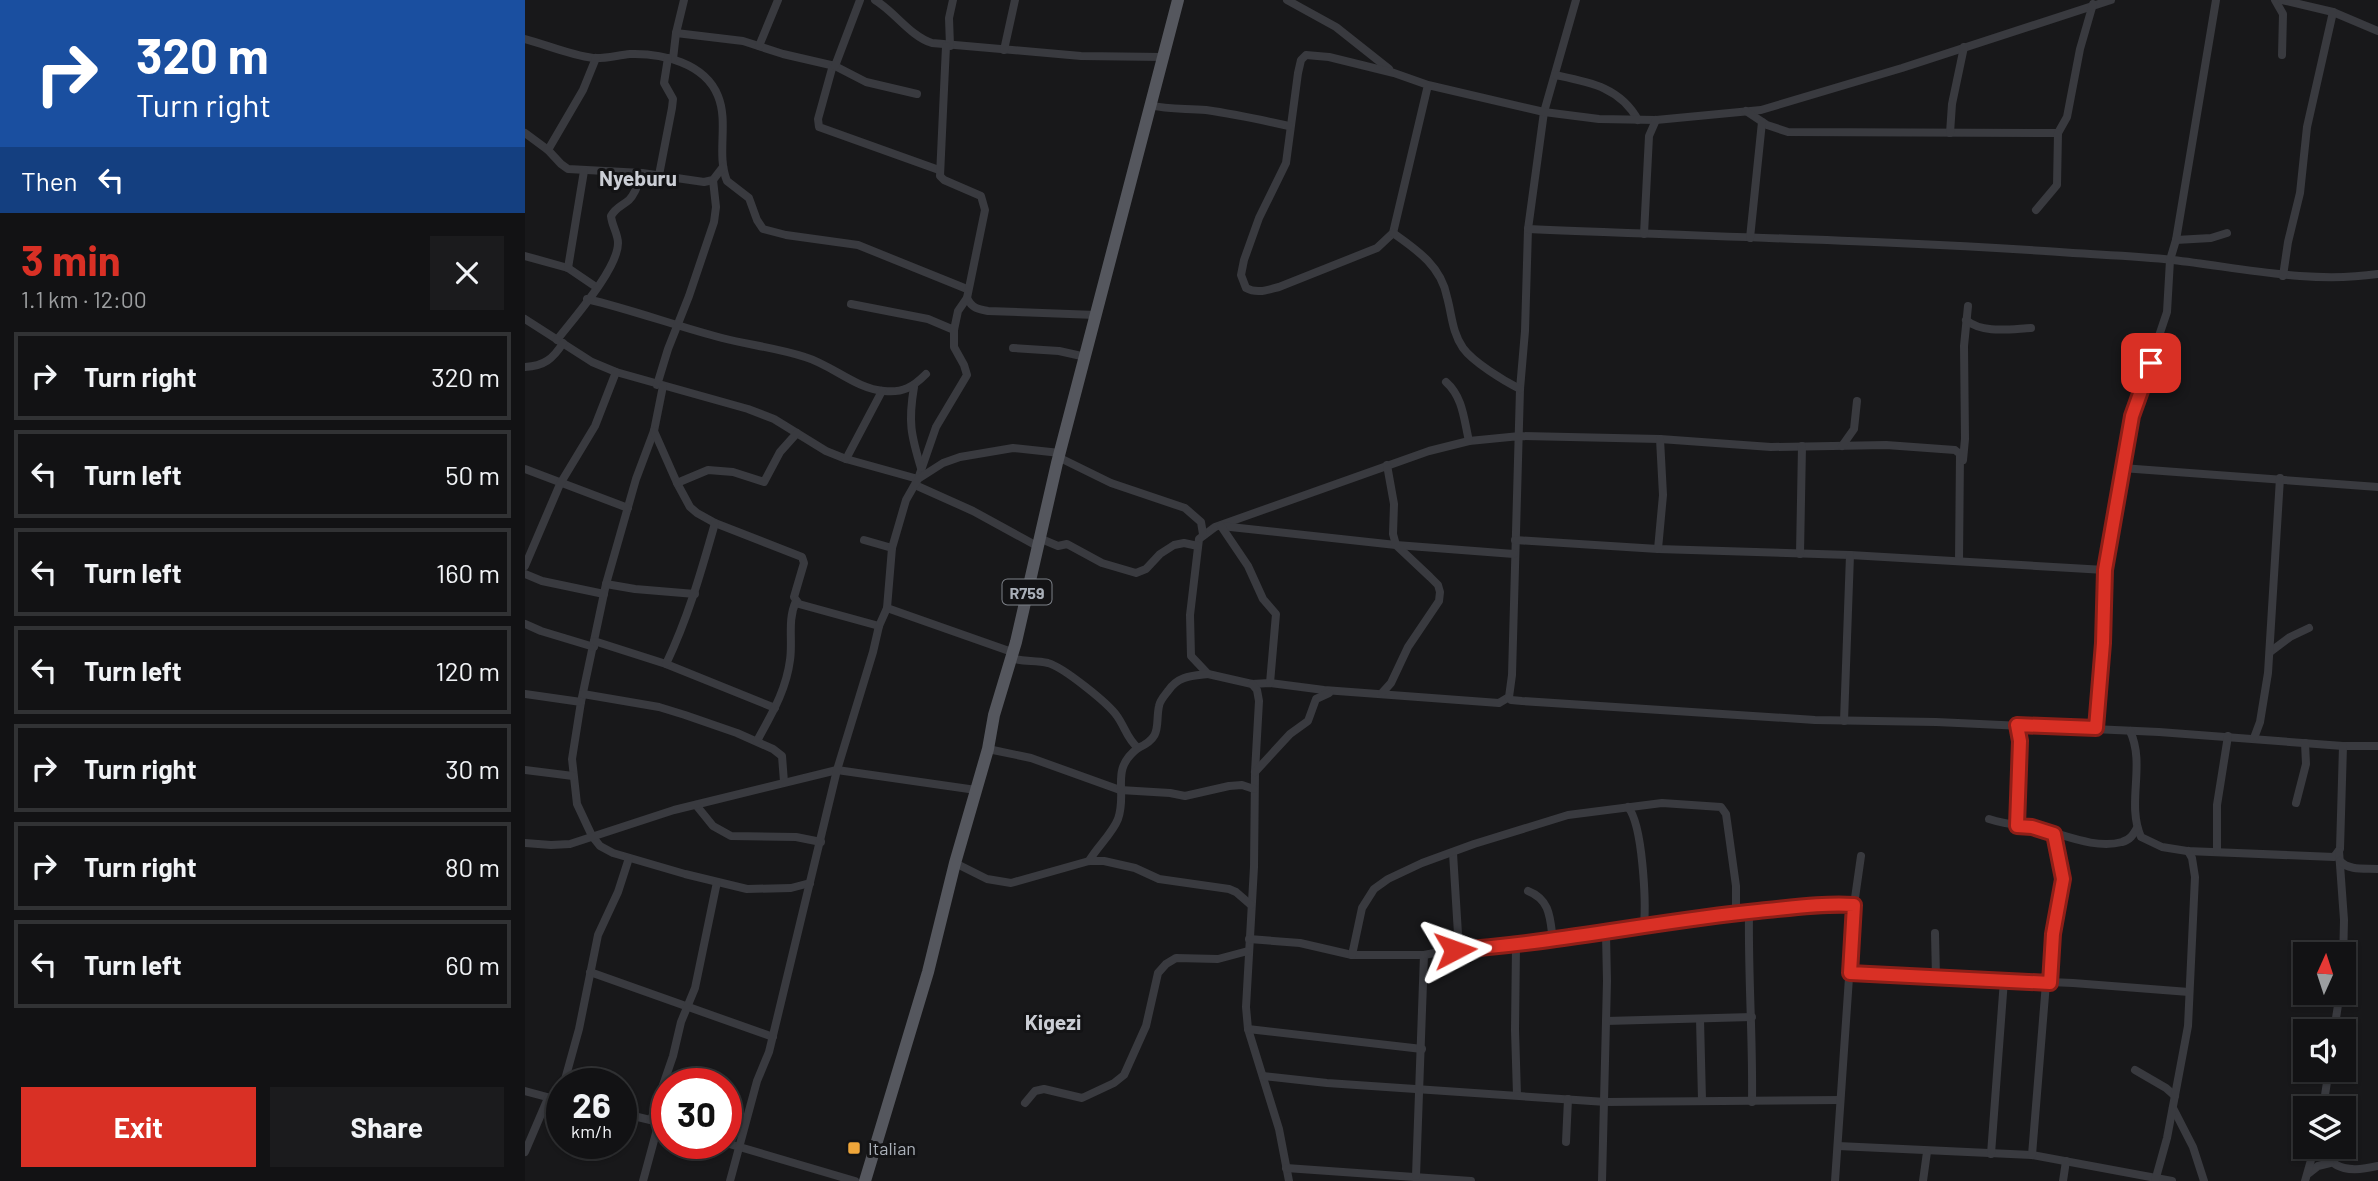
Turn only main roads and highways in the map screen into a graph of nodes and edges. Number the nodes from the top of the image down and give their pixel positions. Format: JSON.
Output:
{"nodes":[{"id":1,"x":1178,"y":0,"type":"edge"},
{"id":2,"x":865,"y":1181,"type":"edge"}],
"edges":[{"from":1,"to":2,"type":"main road","number":"R759"}]}
